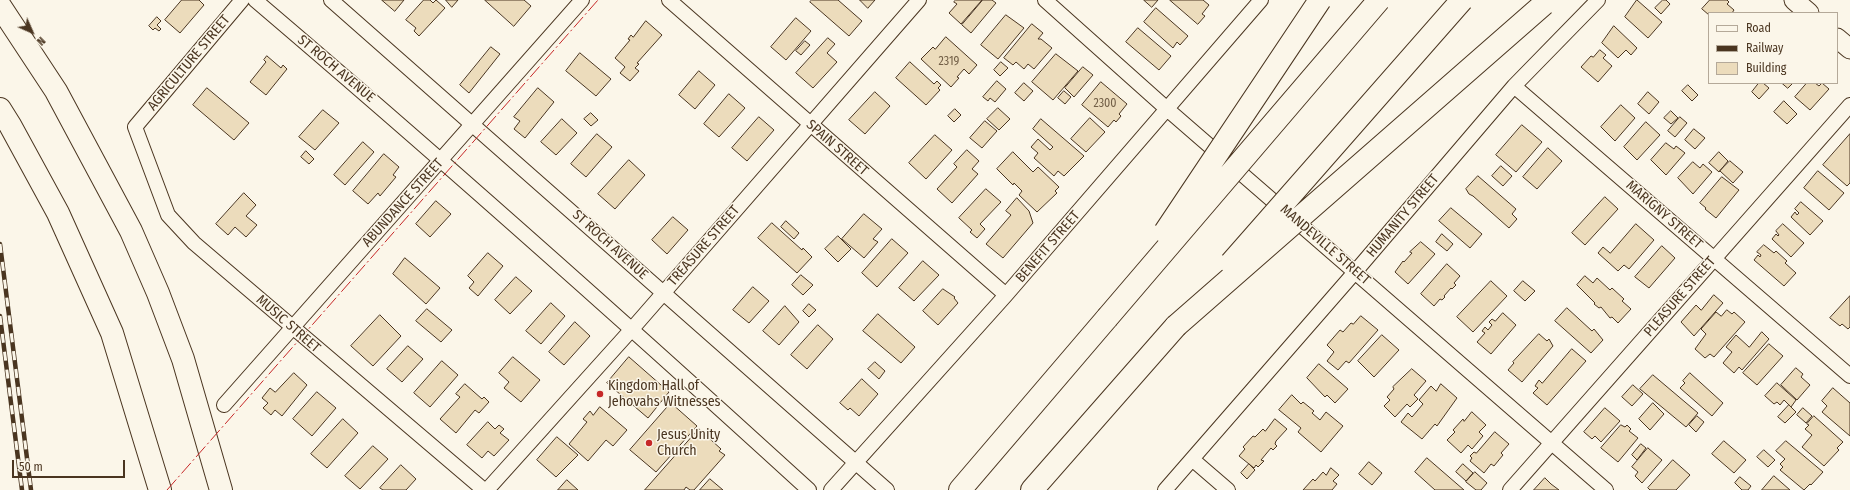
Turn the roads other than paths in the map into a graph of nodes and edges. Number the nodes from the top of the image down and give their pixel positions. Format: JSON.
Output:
{"nodes":[{"id":1,"x":242,"y":0,"type":"edge"},
{"id":2,"x":255,"y":0,"type":"edge"},
{"id":3,"x":332,"y":0,"type":"edge"},
{"id":4,"x":582,"y":0,"type":"edge"},
{"id":5,"x":669,"y":0,"type":"edge"},
{"id":6,"x":919,"y":0,"type":"edge"},
{"id":7,"x":1045,"y":0,"type":"edge"},
{"id":8,"x":1261,"y":0,"type":"edge"},
{"id":9,"x":1320,"y":0,"type":"edge"},
{"id":10,"x":1379,"y":0,"type":"edge"},
{"id":11,"x":1462,"y":0,"type":"edge"},
{"id":12,"x":1598,"y":0,"type":"edge"},
{"id":13,"x":1794,"y":0,"type":"edge"},
{"id":14,"x":1547,"y":2,"type":"edge"},
{"id":15,"x":0,"y":6,"type":"edge"},
{"id":16,"x":1808,"y":12,"type":"edge"},
{"id":17,"x":1838,"y":39,"type":"edge"},
{"id":18,"x":1850,"y":49,"type":"edge"},
{"id":19,"x":1514,"y":86,"type":"junction"},
{"id":20,"x":1850,"y":105,"type":"edge"},
{"id":21,"x":0,"y":109,"type":"edge"},
{"id":22,"x":1167,"y":109,"type":"junction"},
{"id":23,"x":473,"y":124,"type":"junction"},
{"id":24,"x":810,"y":124,"type":"junction"},
{"id":25,"x":135,"y":127,"type":"joint"},
{"id":26,"x":441,"y":160,"type":"junction"},
{"id":27,"x":1714,"y":258,"type":"junction"},
{"id":28,"x":1356,"y":272,"type":"junction"},
{"id":29,"x":663,"y":292,"type":"junction"},
{"id":30,"x":1006,"y":295,"type":"junction"},
{"id":31,"x":1107,"y":318,"type":"junction"},
{"id":32,"x":1176,"y":326,"type":"junction"},
{"id":33,"x":292,"y":327,"type":"junction"},
{"id":34,"x":632,"y":329,"type":"junction"},
{"id":35,"x":1850,"y":376,"type":"edge"},
{"id":36,"x":224,"y":405,"type":"dead end"},
{"id":37,"x":1552,"y":444,"type":"junction"},
{"id":38,"x":1192,"y":459,"type":"junction"},
{"id":39,"x":856,"y":463,"type":"junction"},
{"id":40,"x":160,"y":490,"type":"edge"},
{"id":41,"x":220,"y":490,"type":"edge"},
{"id":42,"x":484,"y":490,"type":"edge"},
{"id":43,"x":487,"y":490,"type":"edge"},
{"id":44,"x":809,"y":490,"type":"edge"},
{"id":45,"x":831,"y":490,"type":"edge"},
{"id":46,"x":887,"y":490,"type":"edge"},
{"id":47,"x":960,"y":490,"type":"edge"},
{"id":48,"x":1032,"y":490,"type":"edge"},
{"id":49,"x":1165,"y":490,"type":"edge"},
{"id":50,"x":1228,"y":490,"type":"edge"},
{"id":51,"x":1510,"y":490,"type":"edge"},
{"id":52,"x":1606,"y":490,"type":"edge"}],
"edges":[{"from":1,"to":25,"type":"street","name":"AGRICULTURE STREET"},
{"from":2,"to":26,"type":"street","name":"ST ROCH AVENUE"},
{"from":3,"to":23,"type":"street","name":"ST ROCH AVENUE"},
{"from":4,"to":23,"type":"street","name":"ABUNDANCE STREET"},
{"from":5,"to":24,"type":"street","name":"SPAIN STREET"},
{"from":6,"to":24,"type":"street","name":"TREASURE STREET"},
{"from":7,"to":22,"type":"street","name":"MANDEVILLE STREET"},
{"from":8,"to":22,"type":"street","name":"BENEFIT STREET"},
{"from":9,"to":31,"type":"highway","bridge":true},
{"from":10,"to":31,"type":"highway","bridge":true},
{"from":11,"to":32,"type":"highway","bridge":true},
{"from":12,"to":19,"type":"street","name":"HUMANITY STREET"},
{"from":13,"to":16,"type":"main road"},
{"from":14,"to":32,"type":"highway","bridge":true},
{"from":15,"to":41,"type":"highway"},
{"from":17,"to":18,"type":"main road"},
{"from":19,"to":27,"type":"street","name":"MARIGNY STREET"},
{"from":19,"to":28,"type":"street","name":"HUMANITY STREET"},
{"from":20,"to":27,"type":"street","name":"PLEASURE STREET"},
{"from":21,"to":40,"type":"highway"},
{"from":22,"to":28,"type":"street","name":"MANDEVILLE STREET"},
{"from":22,"to":30,"type":"street","name":"BENEFIT STREET"},
{"from":23,"to":26,"type":"street","name":"ABUNDANCE STREET"},
{"from":23,"to":29,"type":"street","name":"ST ROCH AVENUE"},
{"from":24,"to":29,"type":"street","name":"TREASURE STREET"},
{"from":24,"to":30,"type":"street","name":"SPAIN STREET"},
{"from":25,"to":33,"type":"street","name":"MUSIC STREET"},
{"from":26,"to":33,"type":"street","name":"ABUNDANCE STREET"},
{"from":26,"to":34,"type":"street","name":"ST ROCH AVENUE"},
{"from":27,"to":35,"type":"street","name":"MARIGNY STREET"},
{"from":27,"to":37,"type":"street","name":"PLEASURE STREET"},
{"from":28,"to":37,"type":"street","name":"MANDEVILLE STREET"},
{"from":28,"to":38,"type":"street","name":"HUMANITY STREET"},
{"from":29,"to":34,"type":"street","name":"TREASURE STREET"},
{"from":29,"to":39,"type":"street","name":"ST ROCH AVENUE"},
{"from":30,"to":39,"type":"street","name":"BENEFIT STREET"},
{"from":31,"to":47,"type":"highway"},
{"from":32,"to":48,"type":"highway"},
{"from":33,"to":36,"type":"street","name":"ABUNDANCE STREET"},
{"from":33,"to":42,"type":"street","name":"MUSIC STREET"},
{"from":34,"to":43,"type":"street","name":"TREASURE STREET"},
{"from":34,"to":44,"type":"street","name":"ST ROCH AVENUE"},
{"from":37,"to":51,"type":"street","name":"PLEASURE STREET"},
{"from":37,"to":52,"type":"street","name":"MANDEVILLE STREET"},
{"from":38,"to":49,"type":"street","name":"HUMANITY STREET"},
{"from":38,"to":50,"type":"street"},
{"from":39,"to":45,"type":"street","name":"BENEFIT STREET"},
{"from":39,"to":46,"type":"street","name":"ST ROCH AVENUE"}]}
